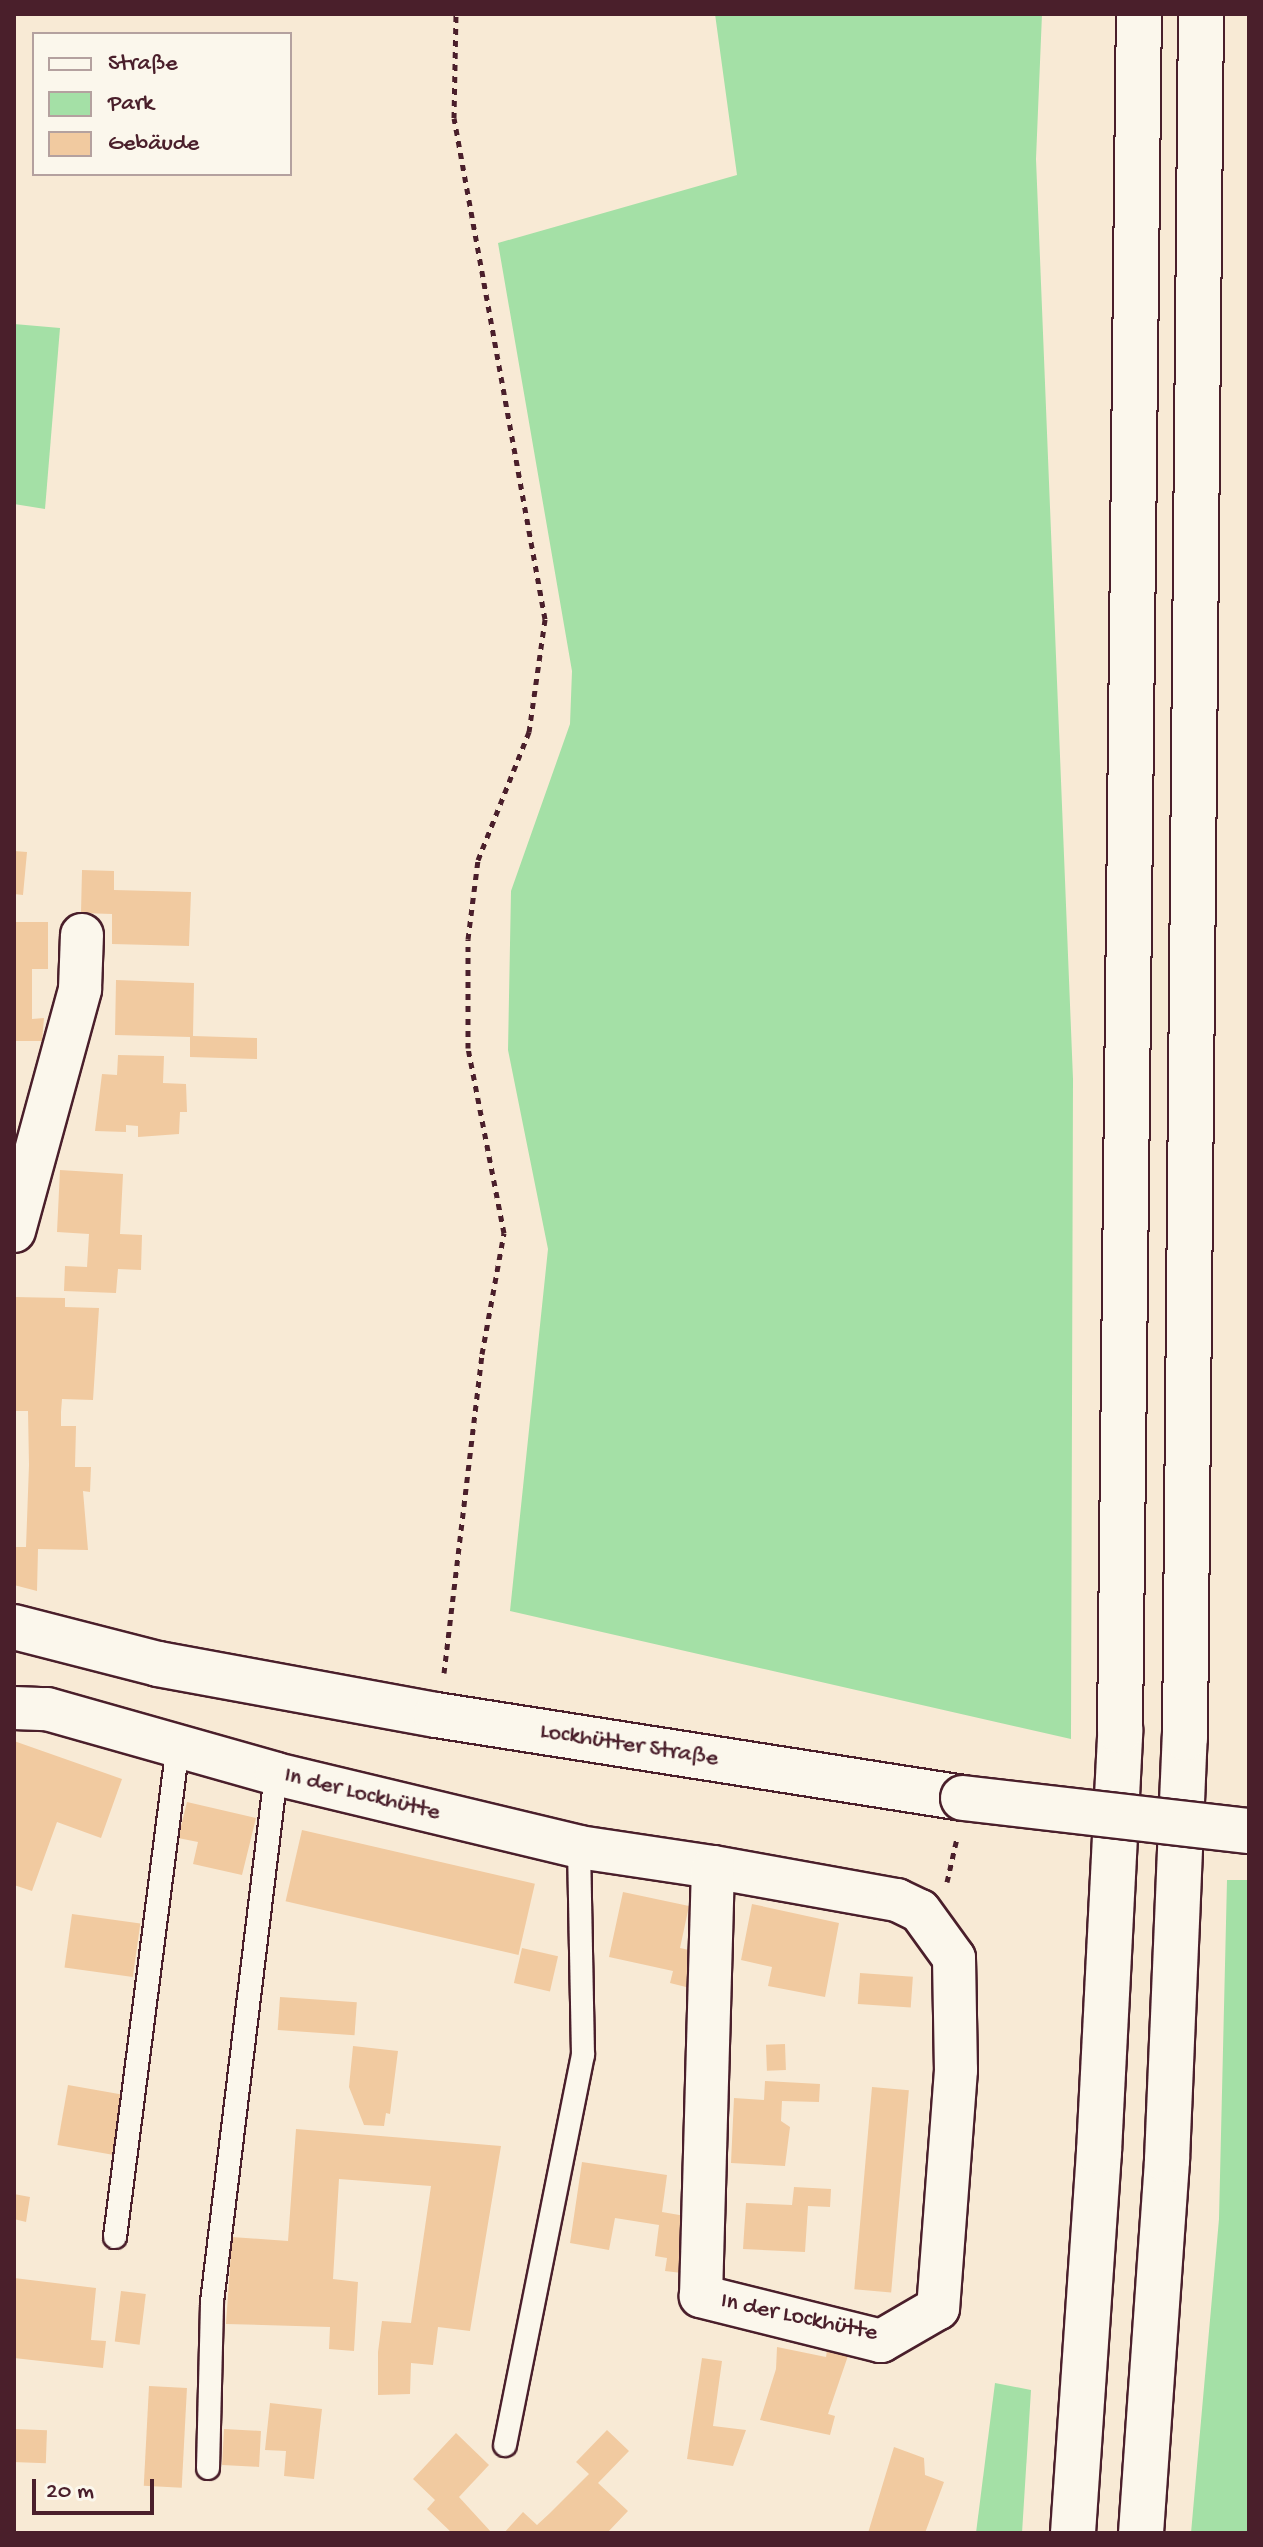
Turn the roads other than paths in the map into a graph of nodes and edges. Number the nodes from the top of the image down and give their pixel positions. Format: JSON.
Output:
{"nodes":[{"id":1,"x":1139,"y":14,"type":"edge"},
{"id":2,"x":1201,"y":14,"type":"edge"},
{"id":3,"x":82,"y":935,"type":"dead end"},
{"id":4,"x":14,"y":1231,"type":"edge"},
{"id":5,"x":14,"y":1627,"type":"edge"},
{"id":6,"x":14,"y":1708,"type":"edge"},
{"id":7,"x":178,"y":1746,"type":"junction"},
{"id":8,"x":276,"y":1774,"type":"junction"},
{"id":9,"x":1249,"y":1831,"type":"edge"},
{"id":10,"x":579,"y":1847,"type":"junction"},
{"id":11,"x":713,"y":1867,"type":"junction"},
{"id":12,"x":115,"y":2237,"type":"dead end"},
{"id":13,"x":505,"y":2445,"type":"dead end"},
{"id":14,"x":208,"y":2468,"type":"dead end"},
{"id":15,"x":1073,"y":2533,"type":"edge"},
{"id":16,"x":1141,"y":2533,"type":"edge"}],
"edges":[{"from":1,"to":15,"type":"main road"},
{"from":2,"to":16,"type":"main road"},
{"from":3,"to":4,"type":"street"},
{"from":5,"to":9,"type":"main road","name":"Lockhütter Straße","bridge":true},
{"from":6,"to":7,"type":"street","name":"In der Lockhütte"},
{"from":7,"to":8,"type":"street","name":"In der Lockhütte"},
{"from":7,"to":12,"type":"lane"},
{"from":8,"to":10,"type":"street","name":"In der Lockhütte"},
{"from":8,"to":14,"type":"lane"},
{"from":10,"to":11,"type":"street","name":"In der Lockhütte"},
{"from":10,"to":13,"type":"lane"},
{"from":11,"to":11,"type":"street","name":"In der Lockhütte"}]}
